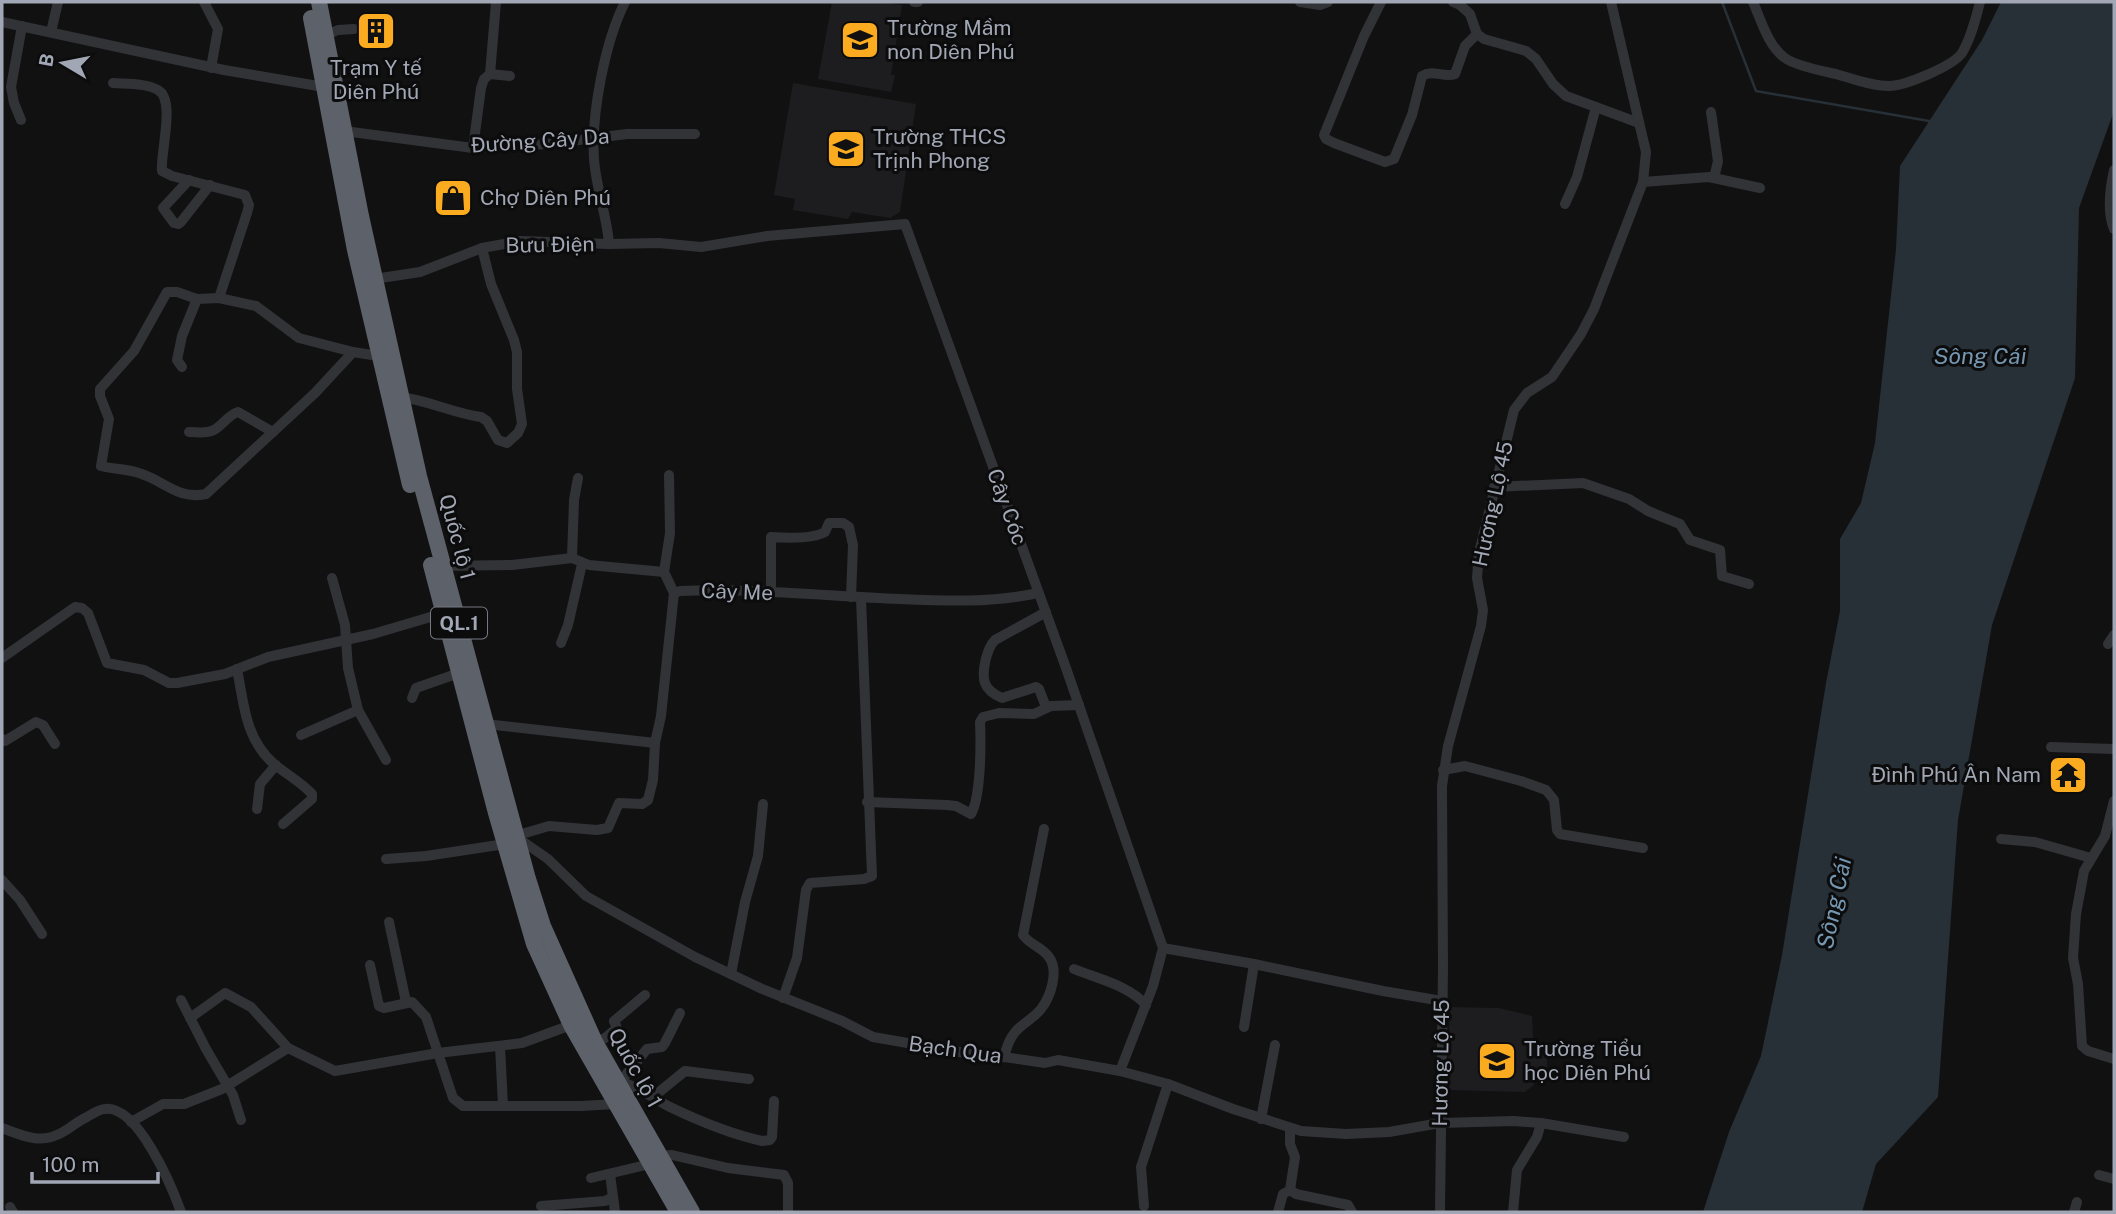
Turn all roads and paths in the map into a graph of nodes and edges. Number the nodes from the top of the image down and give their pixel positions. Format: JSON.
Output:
{"nodes":[{"id":1,"x":58,"y":2,"type":"edge"},
{"id":2,"x":204,"y":2,"type":"edge"},
{"id":3,"x":308,"y":2,"type":"edge"},
{"id":4,"x":319,"y":2,"type":"edge"},
{"id":5,"x":496,"y":2,"type":"edge"},
{"id":6,"x":625,"y":2,"type":"edge"},
{"id":7,"x":1300,"y":2,"type":"edge"},
{"id":8,"x":1328,"y":2,"type":"edge"},
{"id":9,"x":1381,"y":2,"type":"edge"},
{"id":10,"x":1453,"y":2,"type":"edge"},
{"id":11,"x":1611,"y":2,"type":"edge"},
{"id":12,"x":1753,"y":2,"type":"edge"},
{"id":13,"x":1980,"y":2,"type":"edge"},
{"id":14,"x":2,"y":22,"type":"edge"},
{"id":15,"x":22,"y":26,"type":"junction"},
{"id":16,"x":354,"y":29,"type":"dead end"},
{"id":17,"x":51,"y":32,"type":"junction"},
{"id":18,"x":1477,"y":34,"type":"junction"},
{"id":19,"x":326,"y":35,"type":"junction"},
{"id":20,"x":211,"y":68,"type":"junction"},
{"id":21,"x":490,"y":75,"type":"junction"},
{"id":22,"x":510,"y":76,"type":"dead end"},
{"id":23,"x":113,"y":83,"type":"dead end"},
{"id":24,"x":324,"y":87,"type":"junction"},
{"id":25,"x":1597,"y":107,"type":"junction"},
{"id":26,"x":1711,"y":112,"type":"dead end"},
{"id":27,"x":22,"y":120,"type":"dead end"},
{"id":28,"x":1639,"y":123,"type":"junction"},
{"id":29,"x":344,"y":131,"type":"junction"},
{"id":30,"x":695,"y":134,"type":"dead end"},
{"id":31,"x":594,"y":138,"type":"junction"},
{"id":32,"x":473,"y":148,"type":"junction"},
{"id":33,"x":2114,"y":170,"type":"edge"},
{"id":34,"x":1714,"y":178,"type":"junction"},
{"id":35,"x":189,"y":180,"type":"junction"},
{"id":36,"x":1643,"y":181,"type":"junction"},
{"id":37,"x":209,"y":185,"type":"junction"},
{"id":38,"x":1760,"y":188,"type":"dead end"},
{"id":39,"x":1565,"y":204,"type":"dead end"},
{"id":40,"x":2114,"y":229,"type":"edge"},
{"id":41,"x":609,"y":244,"type":"junction"},
{"id":42,"x":482,"y":248,"type":"junction"},
{"id":43,"x":374,"y":279,"type":"junction"},
{"id":44,"x":219,"y":298,"type":"junction"},
{"id":45,"x":197,"y":299,"type":"junction"},
{"id":46,"x":353,"y":352,"type":"junction"},
{"id":47,"x":378,"y":356,"type":"junction"},
{"id":48,"x":182,"y":367,"type":"dead end"},
{"id":49,"x":401,"y":397,"type":"junction"},
{"id":50,"x":188,"y":432,"type":"dead end"},
{"id":51,"x":273,"y":432,"type":"junction"},
{"id":52,"x":669,"y":475,"type":"dead end"},
{"id":53,"x":578,"y":478,"type":"dead end"},
{"id":54,"x":1494,"y":487,"type":"junction"},
{"id":55,"x":577,"y":561,"type":"junction"},
{"id":56,"x":437,"y":567,"type":"junction"},
{"id":57,"x":664,"y":572,"type":"junction"},
{"id":58,"x":332,"y":578,"type":"dead end"},
{"id":59,"x":1749,"y":584,"type":"dead end"},
{"id":60,"x":674,"y":593,"type":"junction"},
{"id":61,"x":771,"y":593,"type":"junction"},
{"id":62,"x":1038,"y":593,"type":"junction"},
{"id":63,"x":855,"y":598,"type":"junction"},
{"id":64,"x":1046,"y":612,"type":"junction"},
{"id":65,"x":444,"y":613,"type":"junction"},
{"id":66,"x":347,"y":639,"type":"junction"},
{"id":67,"x":561,"y":643,"type":"dead end"},
{"id":68,"x":2,"y":658,"type":"edge"},
{"id":69,"x":237,"y":669,"type":"junction"},
{"id":70,"x":459,"y":673,"type":"junction"},
{"id":71,"x":412,"y":698,"type":"dead end"},
{"id":72,"x":1079,"y":705,"type":"junction"},
{"id":73,"x":1046,"y":707,"type":"junction"},
{"id":74,"x":358,"y":710,"type":"junction"},
{"id":75,"x":486,"y":724,"type":"junction"},
{"id":76,"x":301,"y":735,"type":"dead end"},
{"id":77,"x":2,"y":739,"type":"edge"},
{"id":78,"x":655,"y":743,"type":"junction"},
{"id":79,"x":55,"y":744,"type":"dead end"},
{"id":80,"x":2051,"y":747,"type":"dead end"},
{"id":81,"x":2114,"y":749,"type":"edge"},
{"id":82,"x":386,"y":760,"type":"dead end"},
{"id":83,"x":276,"y":765,"type":"junction"},
{"id":84,"x":1443,"y":770,"type":"junction"},
{"id":85,"x":2114,"y":801,"type":"edge"},
{"id":86,"x":867,"y":802,"type":"junction"},
{"id":87,"x":763,"y":804,"type":"dead end"},
{"id":88,"x":257,"y":809,"type":"dead end"},
{"id":89,"x":283,"y":824,"type":"dead end"},
{"id":90,"x":1044,"y":828,"type":"dead end"},
{"id":91,"x":2111,"y":829,"type":"edge"},
{"id":92,"x":2001,"y":839,"type":"dead end"},
{"id":93,"x":510,"y":840,"type":"junction"},
{"id":94,"x":1643,"y":848,"type":"dead end"},
{"id":95,"x":2091,"y":858,"type":"junction"},
{"id":96,"x":386,"y":859,"type":"dead end"},
{"id":97,"x":2,"y":880,"type":"edge"},
{"id":98,"x":389,"y":922,"type":"dead end"},
{"id":99,"x":42,"y":934,"type":"dead end"},
{"id":100,"x":1164,"y":948,"type":"junction"},
{"id":101,"x":1254,"y":964,"type":"junction"},
{"id":102,"x":370,"y":965,"type":"dead end"},
{"id":103,"x":1074,"y":970,"type":"dead end"},
{"id":104,"x":731,"y":974,"type":"junction"},
{"id":105,"x":645,"y":995,"type":"dead end"},
{"id":106,"x":783,"y":998,"type":"junction"},
{"id":107,"x":181,"y":1000,"type":"dead end"},
{"id":108,"x":1442,"y":1001,"type":"junction"},
{"id":109,"x":406,"y":1002,"type":"junction"},
{"id":110,"x":1146,"y":1005,"type":"junction"},
{"id":111,"x":680,"y":1013,"type":"dead end"},
{"id":112,"x":190,"y":1018,"type":"junction"},
{"id":113,"x":571,"y":1025,"type":"junction"},
{"id":114,"x":1244,"y":1027,"type":"dead end"},
{"id":115,"x":595,"y":1042,"type":"junction"},
{"id":116,"x":1275,"y":1045,"type":"dead end"},
{"id":117,"x":500,"y":1046,"type":"junction"},
{"id":118,"x":288,"y":1048,"type":"junction"},
{"id":119,"x":438,"y":1053,"type":"junction"},
{"id":120,"x":1004,"y":1057,"type":"junction"},
{"id":121,"x":2114,"y":1059,"type":"edge"},
{"id":122,"x":1120,"y":1071,"type":"junction"},
{"id":123,"x":749,"y":1079,"type":"dead end"},
{"id":124,"x":618,"y":1081,"type":"junction"},
{"id":125,"x":1168,"y":1084,"type":"junction"},
{"id":126,"x":226,"y":1086,"type":"junction"},
{"id":127,"x":653,"y":1097,"type":"junction"},
{"id":128,"x":774,"y":1101,"type":"dead end"},
{"id":129,"x":616,"y":1104,"type":"junction"},
{"id":130,"x":503,"y":1106,"type":"junction"},
{"id":131,"x":241,"y":1119,"type":"dead end"},
{"id":132,"x":1261,"y":1119,"type":"junction"},
{"id":133,"x":131,"y":1122,"type":"junction"},
{"id":134,"x":1440,"y":1123,"type":"junction"},
{"id":135,"x":1541,"y":1123,"type":"junction"},
{"id":136,"x":2,"y":1128,"type":"edge"},
{"id":137,"x":1290,"y":1129,"type":"junction"},
{"id":138,"x":1624,"y":1137,"type":"dead end"},
{"id":139,"x":655,"y":1160,"type":"junction"},
{"id":140,"x":610,"y":1174,"type":"junction"},
{"id":141,"x":2099,"y":1175,"type":"dead end"},
{"id":142,"x":591,"y":1178,"type":"dead end"},
{"id":143,"x":2114,"y":1179,"type":"edge"},
{"id":144,"x":1290,"y":1190,"type":"junction"},
{"id":145,"x":613,"y":1197,"type":"junction"},
{"id":146,"x":541,"y":1206,"type":"dead end"},
{"id":147,"x":1144,"y":1206,"type":"dead end"},
{"id":148,"x":181,"y":1212,"type":"edge"},
{"id":149,"x":615,"y":1212,"type":"edge"},
{"id":150,"x":678,"y":1212,"type":"edge"},
{"id":151,"x":692,"y":1212,"type":"edge"},
{"id":152,"x":788,"y":1212,"type":"edge"},
{"id":153,"x":1278,"y":1212,"type":"edge"},
{"id":154,"x":1352,"y":1212,"type":"edge"},
{"id":155,"x":1440,"y":1212,"type":"edge"},
{"id":156,"x":1513,"y":1212,"type":"edge"}],
"edges":[{"from":1,"to":17,"type":"street"},
{"from":2,"to":20,"type":"street"},
{"from":3,"to":24,"type":"highway","name":"Quốc lộ 1","number":"QL.1"},
{"from":4,"to":19,"type":"highway","name":"Quốc lộ 1","number":"QL.1"},
{"from":5,"to":21,"type":"street"},
{"from":6,"to":31,"type":"street","name":"Bưu Điện"},
{"from":7,"to":8,"type":"street"},
{"from":9,"to":18,"type":"street"},
{"from":10,"to":18,"type":"street"},
{"from":11,"to":28,"type":"street","name":"Hương Lộ 45"},
{"from":12,"to":13,"type":"street"},
{"from":14,"to":15,"type":"street"},
{"from":15,"to":17,"type":"street"},
{"from":15,"to":27,"type":"street"},
{"from":16,"to":19,"type":"street"},
{"from":17,"to":20,"type":"street"},
{"from":18,"to":25,"type":"street"},
{"from":19,"to":29,"type":"highway","name":"Quốc lộ 1","number":"QL.1"},
{"from":20,"to":24,"type":"street"},
{"from":21,"to":22,"type":"street"},
{"from":21,"to":32,"type":"street"},
{"from":23,"to":35,"type":"street"},
{"from":24,"to":47,"type":"highway","name":"Quốc lộ 1","number":"QL.1"},
{"from":25,"to":28,"type":"street"},
{"from":25,"to":39,"type":"street"},
{"from":26,"to":34,"type":"street"},
{"from":28,"to":36,"type":"street","name":"Hương Lộ 45"},
{"from":29,"to":32,"type":"street","name":"Đường Cây Da"},
{"from":29,"to":43,"type":"highway","name":"Quốc lộ 1","number":"QL.1"},
{"from":30,"to":31,"type":"street","name":"Đường Cây Da"},
{"from":31,"to":32,"type":"street","name":"Đường Cây Da"},
{"from":31,"to":41,"type":"street","name":"Bưu Điện"},
{"from":33,"to":40,"type":"street"},
{"from":34,"to":36,"type":"street"},
{"from":34,"to":38,"type":"street"},
{"from":35,"to":37,"type":"street"},
{"from":35,"to":37,"type":"street"},
{"from":36,"to":54,"type":"street","name":"Hương Lộ 45"},
{"from":37,"to":44,"type":"street"},
{"from":41,"to":42,"type":"street","name":"Bưu Điện"},
{"from":41,"to":62,"type":"street","name":"Cây Cóc"},
{"from":42,"to":43,"type":"street","name":"Bưu Điện"},
{"from":42,"to":49,"type":"street"},
{"from":43,"to":49,"type":"highway","name":"Quốc lộ 1","number":"QL.1"},
{"from":44,"to":45,"type":"street"},
{"from":44,"to":46,"type":"street"},
{"from":45,"to":48,"type":"street"},
{"from":45,"to":51,"type":"street"},
{"from":46,"to":47,"type":"street"},
{"from":46,"to":51,"type":"street"},
{"from":47,"to":56,"type":"highway","name":"Quốc lộ 1","number":"QL.1"},
{"from":49,"to":56,"type":"highway","name":"Quốc lộ 1","number":"QL.1"},
{"from":50,"to":51,"type":"street"},
{"from":52,"to":57,"type":"street"},
{"from":53,"to":55,"type":"street"},
{"from":54,"to":59,"type":"street"},
{"from":54,"to":84,"type":"street","name":"Hương Lộ 45"},
{"from":55,"to":56,"type":"street"},
{"from":55,"to":57,"type":"street"},
{"from":55,"to":67,"type":"street"},
{"from":56,"to":65,"type":"highway","name":"Quốc lộ 1","number":"QL.1"},
{"from":56,"to":75,"type":"highway","name":"Quốc lộ 1","number":"QL.1"},
{"from":57,"to":60,"type":"street"},
{"from":58,"to":66,"type":"street"},
{"from":60,"to":61,"type":"street","name":"Cây Me"},
{"from":60,"to":78,"type":"street","name":"Cây Me"},
{"from":61,"to":63,"type":"street","name":"Cây Me"},
{"from":61,"to":63,"type":"street"},
{"from":62,"to":63,"type":"street","name":"Cây Me"},
{"from":62,"to":64,"type":"street","name":"Cây Cóc"},
{"from":63,"to":86,"type":"street"},
{"from":64,"to":72,"type":"street","name":"Cây Cóc"},
{"from":64,"to":73,"type":"street"},
{"from":65,"to":66,"type":"street"},
{"from":65,"to":70,"type":"highway","name":"Quốc lộ 1","number":"QL.1"},
{"from":66,"to":69,"type":"street"},
{"from":66,"to":74,"type":"street"},
{"from":68,"to":69,"type":"street"},
{"from":69,"to":83,"type":"street"},
{"from":70,"to":71,"type":"street"},
{"from":70,"to":93,"type":"highway","name":"Quốc lộ 1","number":"QL.1"},
{"from":72,"to":73,"type":"street"},
{"from":72,"to":100,"type":"street","name":"Cây Cóc"},
{"from":73,"to":86,"type":"street"},
{"from":74,"to":76,"type":"street"},
{"from":74,"to":82,"type":"street"},
{"from":75,"to":78,"type":"street"},
{"from":75,"to":93,"type":"highway","name":"Quốc lộ 1","number":"QL.1"},
{"from":77,"to":79,"type":"street"},
{"from":78,"to":93,"type":"street","name":"Cây Me"},
{"from":80,"to":81,"type":"street"},
{"from":83,"to":88,"type":"street"},
{"from":83,"to":89,"type":"street"},
{"from":84,"to":94,"type":"street"},
{"from":84,"to":108,"type":"street","name":"Hương Lộ 45"},
{"from":85,"to":91,"type":"street"},
{"from":86,"to":106,"type":"street"},
{"from":87,"to":104,"type":"street"},
{"from":90,"to":120,"type":"street"},
{"from":91,"to":95,"type":"street"},
{"from":92,"to":95,"type":"street"},
{"from":93,"to":96,"type":"street"},
{"from":93,"to":104,"type":"street","name":"Bạch Qua"},
{"from":93,"to":113,"type":"highway","name":"Quốc lộ 1","number":"QL.1"},
{"from":93,"to":115,"type":"highway","name":"Quốc lộ 1","number":"QL.1"},
{"from":95,"to":121,"type":"street"},
{"from":97,"to":99,"type":"street"},
{"from":98,"to":109,"type":"street"},
{"from":100,"to":101,"type":"street"},
{"from":100,"to":110,"type":"street"},
{"from":101,"to":108,"type":"street"},
{"from":101,"to":114,"type":"street"},
{"from":102,"to":109,"type":"street"},
{"from":103,"to":110,"type":"street"},
{"from":104,"to":106,"type":"street","name":"Bạch Qua"},
{"from":105,"to":115,"type":"street"},
{"from":106,"to":120,"type":"street","name":"Bạch Qua"},
{"from":107,"to":112,"type":"street"},
{"from":108,"to":134,"type":"street","name":"Hương Lộ 45"},
{"from":109,"to":119,"type":"street"},
{"from":110,"to":122,"type":"street"},
{"from":111,"to":124,"type":"street"},
{"from":112,"to":118,"type":"street"},
{"from":112,"to":126,"type":"street"},
{"from":113,"to":117,"type":"street"},
{"from":113,"to":129,"type":"highway","name":"Quốc lộ 1","number":"QL.1"},
{"from":115,"to":124,"type":"highway","name":"Quốc lộ 1","number":"QL.1"},
{"from":116,"to":132,"type":"street"},
{"from":117,"to":119,"type":"street"},
{"from":117,"to":130,"type":"street"},
{"from":118,"to":119,"type":"street"},
{"from":118,"to":126,"type":"street"},
{"from":119,"to":130,"type":"street"},
{"from":120,"to":122,"type":"street","name":"Bạch Qua"},
{"from":122,"to":125,"type":"street","name":"Bạch Qua"},
{"from":123,"to":127,"type":"street"},
{"from":124,"to":127,"type":"street"},
{"from":124,"to":139,"type":"highway","name":"Quốc lộ 1","number":"QL.1"},
{"from":125,"to":132,"type":"street","name":"Bạch Qua"},
{"from":125,"to":147,"type":"street"},
{"from":126,"to":131,"type":"street"},
{"from":126,"to":133,"type":"street"},
{"from":127,"to":128,"type":"street"},
{"from":129,"to":130,"type":"street"},
{"from":129,"to":139,"type":"highway","name":"Quốc lộ 1","number":"QL.1"},
{"from":132,"to":137,"type":"street","name":"Bạch Qua"},
{"from":133,"to":136,"type":"street"},
{"from":133,"to":148,"type":"street"},
{"from":134,"to":135,"type":"street","name":"Bạch Qua"},
{"from":134,"to":137,"type":"street","name":"Bạch Qua"},
{"from":134,"to":155,"type":"street","name":"Hương Lộ 45"},
{"from":135,"to":138,"type":"street","name":"Bạch Qua"},
{"from":135,"to":156,"type":"street"},
{"from":137,"to":144,"type":"street"},
{"from":139,"to":140,"type":"street"},
{"from":139,"to":150,"type":"highway","name":"Quốc lộ 1","number":"QL.1"},
{"from":139,"to":151,"type":"highway","name":"Quốc lộ 1","number":"QL.1"},
{"from":139,"to":152,"type":"street"},
{"from":140,"to":142,"type":"street"},
{"from":140,"to":145,"type":"street"},
{"from":141,"to":143,"type":"street"},
{"from":144,"to":153,"type":"street"},
{"from":144,"to":154,"type":"street"},
{"from":145,"to":146,"type":"street"},
{"from":145,"to":149,"type":"street"}]}
